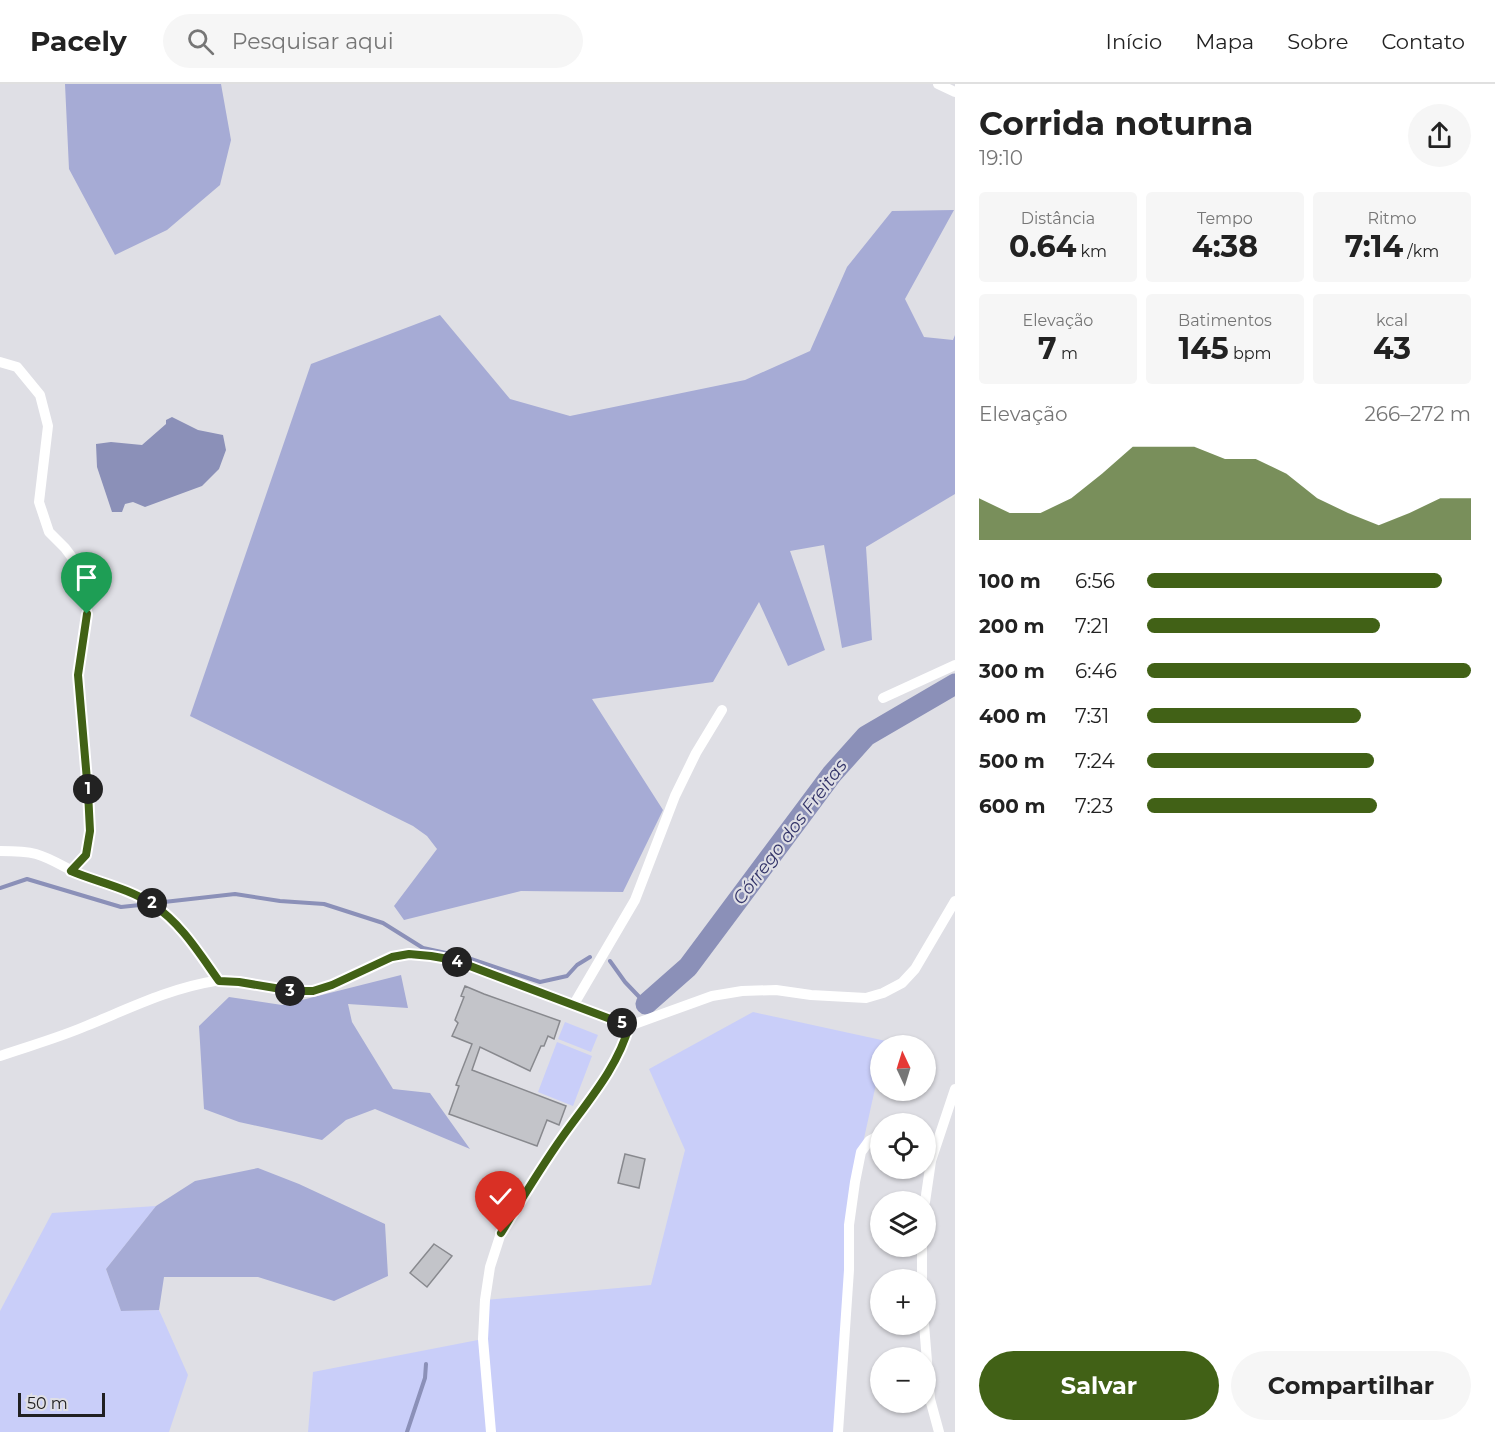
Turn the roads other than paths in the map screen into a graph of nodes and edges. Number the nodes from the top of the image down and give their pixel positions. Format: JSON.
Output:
{"nodes":[{"id":1,"x":938,"y":84,"type":"edge"},
{"id":2,"x":955,"y":92,"type":"edge"},
{"id":3,"x":0,"y":362,"type":"edge"},
{"id":4,"x":955,"y":665,"type":"edge"},
{"id":5,"x":883,"y":698,"type":"dead end"},
{"id":6,"x":722,"y":710,"type":"dead end"},
{"id":7,"x":0,"y":851,"type":"edge"},
{"id":8,"x":71,"y":871,"type":"junction"},
{"id":9,"x":954,"y":907,"type":"edge"},
{"id":10,"x":219,"y":981,"type":"junction"},
{"id":11,"x":574,"y":1004,"type":"junction"},
{"id":12,"x":629,"y":1026,"type":"junction"},
{"id":13,"x":0,"y":1056,"type":"edge"},
{"id":14,"x":955,"y":1089,"type":"edge"},
{"id":15,"x":936,"y":1137,"type":"edge"},
{"id":16,"x":870,"y":1140,"type":"edge"},
{"id":17,"x":925,"y":1335,"type":"edge"},
{"id":18,"x":491,"y":1432,"type":"edge"},
{"id":19,"x":838,"y":1432,"type":"edge"},
{"id":20,"x":939,"y":1432,"type":"edge"}],
"edges":[{"from":1,"to":2,"type":"street"},
{"from":3,"to":8,"type":"street"},
{"from":4,"to":5,"type":"street"},
{"from":6,"to":11,"type":"street"},
{"from":7,"to":8,"type":"street"},
{"from":8,"to":10,"type":"street"},
{"from":9,"to":12,"type":"street"},
{"from":10,"to":11,"type":"street"},
{"from":10,"to":13,"type":"street"},
{"from":11,"to":12,"type":"street"},
{"from":12,"to":18,"type":"street"},
{"from":14,"to":15,"type":"street"},
{"from":16,"to":19,"type":"street"},
{"from":17,"to":20,"type":"street"}]}
